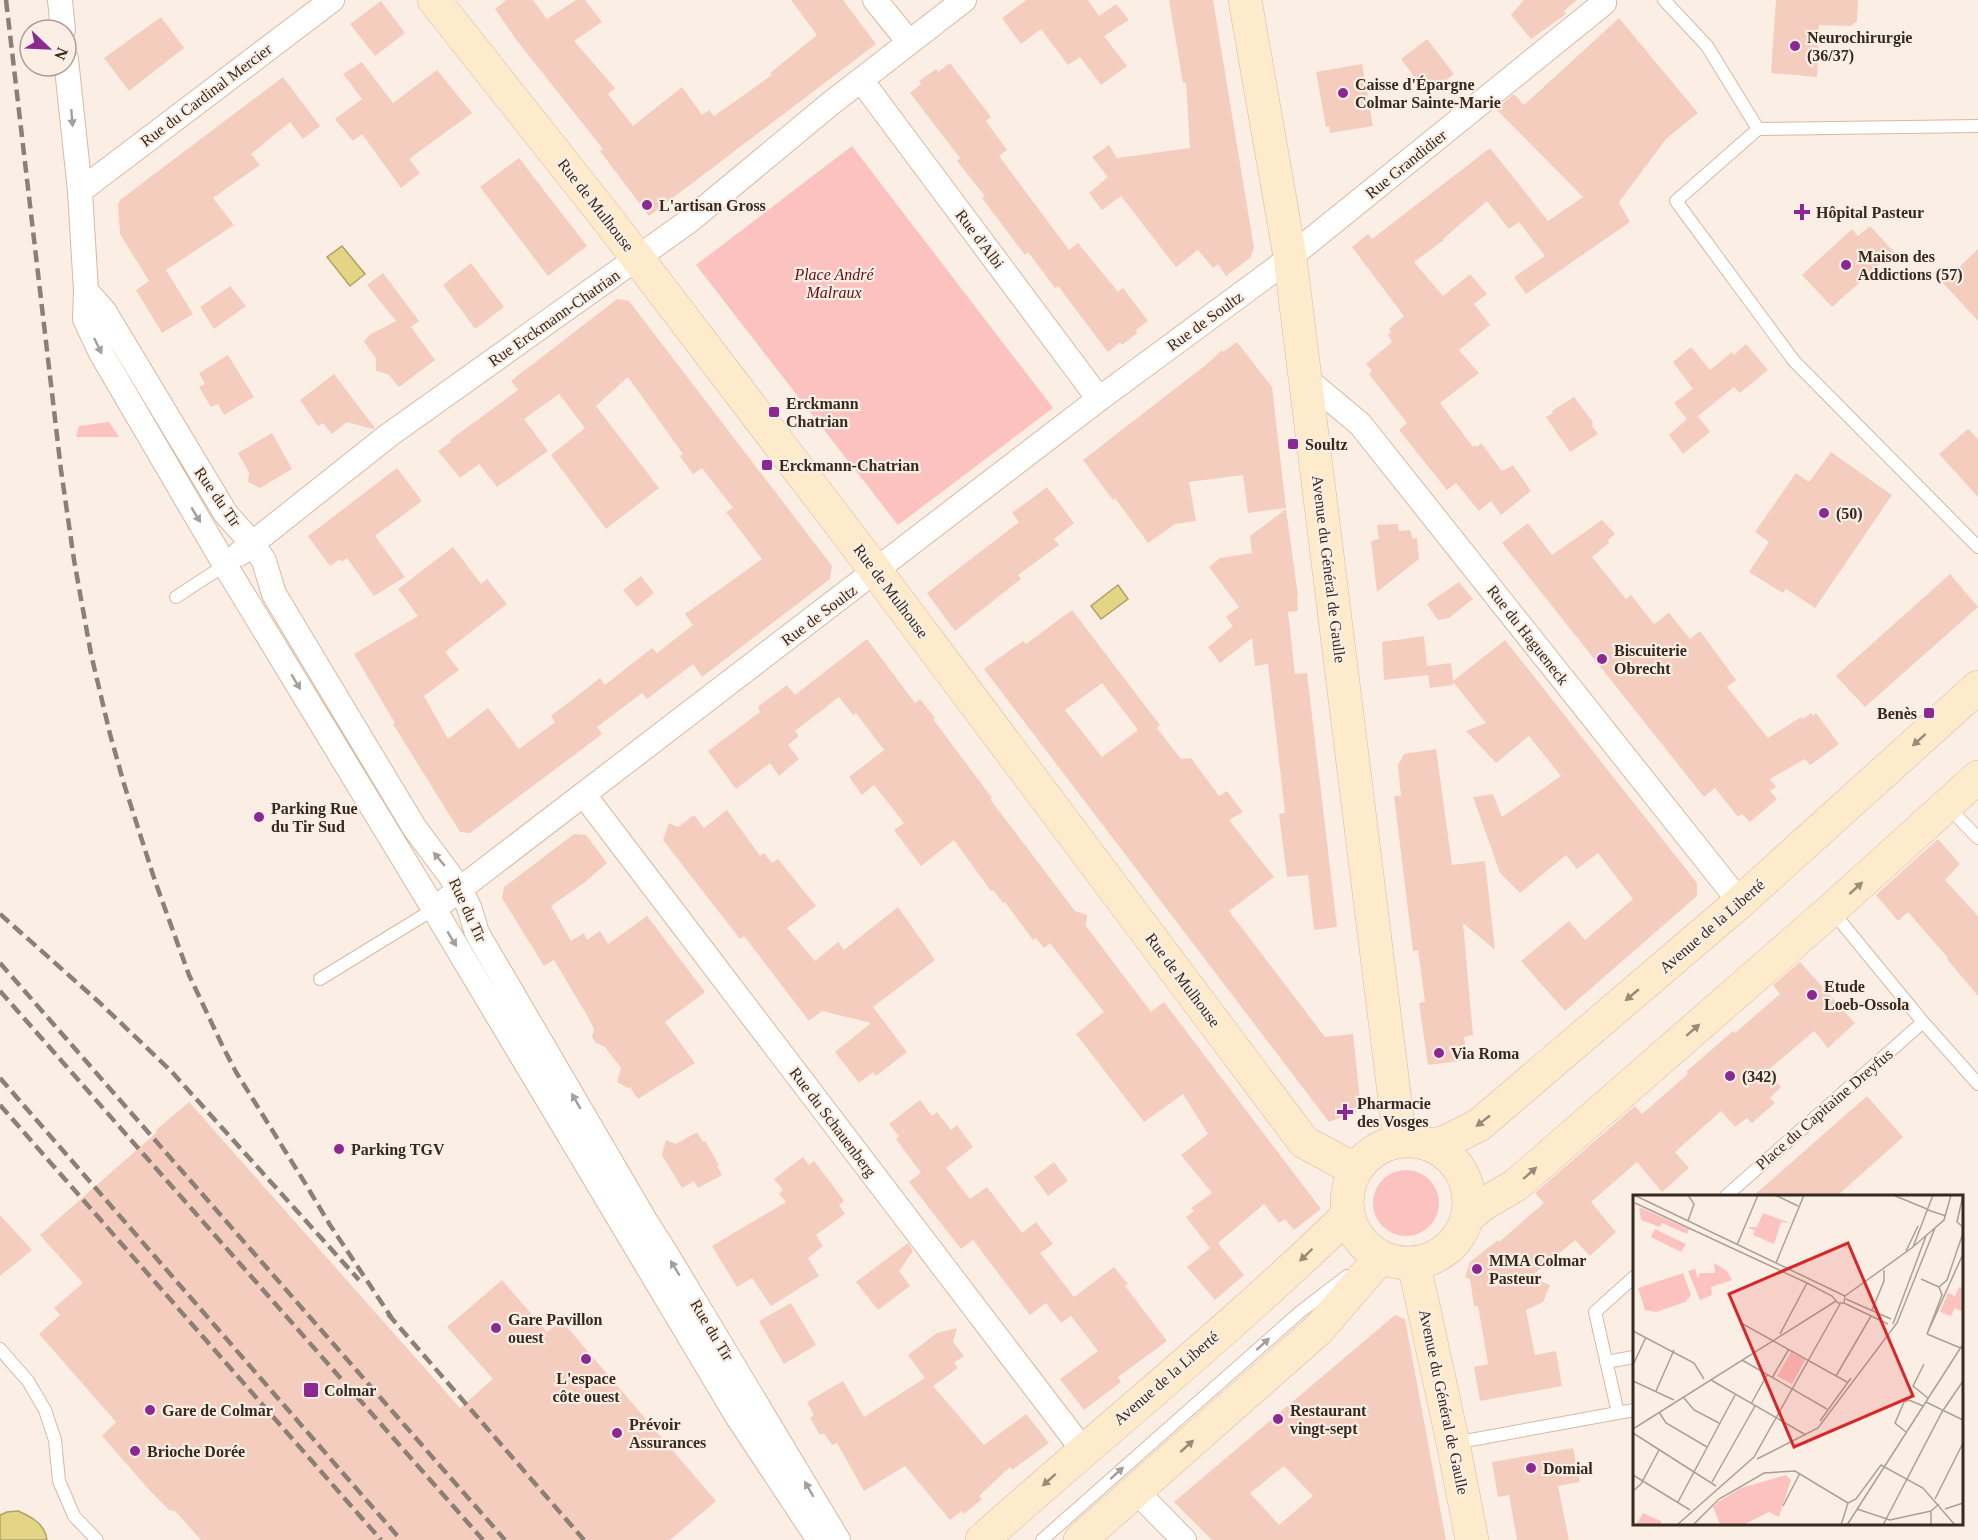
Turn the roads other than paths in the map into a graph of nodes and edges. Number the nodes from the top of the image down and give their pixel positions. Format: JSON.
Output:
{"nodes":[{"id":1,"x":60,"y":0,"type":"edge"},
{"id":2,"x":332,"y":0,"type":"edge"},
{"id":3,"x":434,"y":0,"type":"edge"},
{"id":4,"x":875,"y":0,"type":"edge"},
{"id":5,"x":964,"y":0,"type":"edge"},
{"id":6,"x":1245,"y":0,"type":"edge"},
{"id":7,"x":1664,"y":0,"type":"edge"},
{"id":8,"x":1604,"y":3,"type":"dead end"},
{"id":9,"x":62,"y":18,"type":"edge"},
{"id":10,"x":909,"y":42,"type":"junction"},
{"id":11,"x":68,"y":78,"type":"edge"},
{"id":12,"x":861,"y":80,"type":"junction"},
{"id":13,"x":1978,"y":126,"type":"edge"},
{"id":14,"x":1758,"y":129,"type":"junction"},
{"id":15,"x":80,"y":191,"type":"junction"},
{"id":16,"x":1290,"y":257,"type":"junction"},
{"id":17,"x":638,"y":258,"type":"junction"},
{"id":18,"x":86,"y":291,"type":"junction"},
{"id":19,"x":1305,"y":378,"type":"junction"},
{"id":20,"x":1099,"y":399,"type":"junction"},
{"id":21,"x":252,"y":543,"type":"junction"},
{"id":22,"x":1978,"y":548,"type":"edge"},
{"id":23,"x":225,"y":565,"type":"junction"},
{"id":24,"x":876,"y":571,"type":"junction"},
{"id":25,"x":176,"y":597,"type":"dead end"},
{"id":26,"x":1978,"y":687,"type":"edge"},
{"id":27,"x":1978,"y":777,"type":"edge"},
{"id":28,"x":584,"y":795,"type":"junction"},
{"id":29,"x":1948,"y":806,"type":"junction"},
{"id":30,"x":1978,"y":838,"type":"edge"},
{"id":31,"x":460,"y":889,"type":"junction"},
{"id":32,"x":1740,"y":902,"type":"junction"},
{"id":33,"x":434,"y":909,"type":"junction"},
{"id":34,"x":1831,"y":910,"type":"junction"},
{"id":35,"x":320,"y":979,"type":"dead end"},
{"id":36,"x":1923,"y":1022,"type":"junction"},
{"id":37,"x":1978,"y":1084,"type":"edge"},
{"id":38,"x":1400,"y":1141,"type":"junction"},
{"id":39,"x":1433,"y":1145,"type":"junction"},
{"id":40,"x":1356,"y":1170,"type":"junction"},
{"id":41,"x":1728,"y":1195,"type":"edge"},
{"id":42,"x":1348,"y":1215,"type":"junction"},
{"id":43,"x":1469,"y":1216,"type":"junction"},
{"id":44,"x":637,"y":1227,"type":"junction"},
{"id":45,"x":1378,"y":1256,"type":"junction"},
{"id":46,"x":1414,"y":1264,"type":"junction"},
{"id":47,"x":1633,"y":1279,"type":"edge"},
{"id":48,"x":0,"y":1349,"type":"edge"},
{"id":49,"x":1633,"y":1357,"type":"edge"},
{"id":50,"x":1606,"y":1362,"type":"junction"},
{"id":51,"x":1633,"y":1410,"type":"edge"},
{"id":52,"x":1618,"y":1413,"type":"junction"},
{"id":53,"x":1453,"y":1443,"type":"junction"},
{"id":54,"x":1083,"y":1450,"type":"junction"},
{"id":55,"x":1136,"y":1491,"type":"junction"},
{"id":56,"x":820,"y":1539,"type":"edge"},
{"id":57,"x":97,"y":1540,"type":"edge"},
{"id":58,"x":982,"y":1540,"type":"edge"},
{"id":59,"x":1042,"y":1540,"type":"edge"},
{"id":60,"x":1080,"y":1540,"type":"edge"},
{"id":61,"x":1184,"y":1540,"type":"edge"},
{"id":62,"x":1472,"y":1540,"type":"edge"}],
"edges":[{"from":1,"to":9,"type":"street"},
{"from":2,"to":15,"type":"street","name":"Rue du Cardinal Mercier"},
{"from":3,"to":17,"type":"main road","name":"Rue de Mulhouse"},
{"from":4,"to":10,"type":"street"},
{"from":5,"to":10,"type":"street","name":"Rue Erckmann-Chatrian"},
{"from":6,"to":16,"type":"main road","name":"Avenue du Général de Gaulle"},
{"from":7,"to":14,"type":"lane"},
{"from":8,"to":16,"type":"street","name":"Rue Grandidier"},
{"from":10,"to":12,"type":"street","name":"Rue Erckmann-Chatrian"},
{"from":11,"to":15,"type":"street","name":"Rue du Tir","one_way":true},
{"from":12,"to":17,"type":"street","name":"Rue Erckmann-Chatrian"},
{"from":12,"to":20,"type":"street","name":"Rue d'Albi"},
{"from":13,"to":14,"type":"lane"},
{"from":14,"to":22,"type":"lane"},
{"from":15,"to":18,"type":"street","name":"Rue du Tir"},
{"from":16,"to":19,"type":"main road","name":"Avenue du Général de Gaulle"},
{"from":16,"to":20,"type":"street","name":"Rue de Soultz"},
{"from":17,"to":21,"type":"street","name":"Rue Erckmann-Chatrian"},
{"from":17,"to":24,"type":"main road","name":"Rue de Mulhouse"},
{"from":18,"to":21,"type":"street","name":"Rue du Tir"},
{"from":18,"to":23,"type":"street","name":"Rue du Tir","one_way":true},
{"from":19,"to":32,"type":"street","name":"Rue du Hagueneck"},
{"from":19,"to":38,"type":"main road","name":"Avenue du Général de Gaulle"},
{"from":20,"to":24,"type":"street","name":"Rue de Soultz"},
{"from":21,"to":23,"type":"street","name":"Rue Erckmann-Chatrian"},
{"from":31,"to":21,"type":"street","name":"Rue du Tir","one_way":true},
{"from":23,"to":25,"type":"lane"},
{"from":23,"to":33,"type":"street","name":"Rue du Tir","one_way":true},
{"from":24,"to":28,"type":"street","name":"Rue de Soultz"},
{"from":24,"to":40,"type":"main road","name":"Rue de Mulhouse"},
{"from":26,"to":32,"type":"main road","name":"Avenue de la Liberté","one_way":true},
{"from":27,"to":29,"type":"main road"},
{"from":28,"to":31,"type":"street","name":"Rue de Soultz"},
{"from":28,"to":54,"type":"street","name":"Rue du Schauenberg"},
{"from":29,"to":30,"type":"lane"},
{"from":34,"to":29,"type":"main road","one_way":true},
{"from":31,"to":33,"type":"street","name":"Rue de Soultz"},
{"from":44,"to":31,"type":"street","name":"Rue du Tir","one_way":true},
{"from":32,"to":39,"type":"main road","name":"Avenue de la Liberté","one_way":true},
{"from":33,"to":35,"type":"lane"},
{"from":33,"to":44,"type":"street","name":"Rue du Tir","one_way":true},
{"from":34,"to":36,"type":"lane"},
{"from":43,"to":34,"type":"main road","one_way":true},
{"from":36,"to":37,"type":"lane"},
{"from":36,"to":41,"type":"lane","name":"Place du Capitaine Dreyfus"},
{"from":38,"to":39,"type":"main road"},
{"from":38,"to":40,"type":"main road"},
{"from":39,"to":43,"type":"main road"},
{"from":40,"to":42,"type":"main road"},
{"from":42,"to":45,"type":"main road"},
{"from":42,"to":54,"type":"main road","name":"Avenue de la Liberté","one_way":true},
{"from":43,"to":46,"type":"main road"},
{"from":44,"to":56,"type":"street","name":"Rue du Tir"},
{"from":45,"to":46,"type":"main road"},
{"from":55,"to":45,"type":"main road","one_way":true},
{"from":59,"to":45,"type":"lane","one_way":true},
{"from":46,"to":53,"type":"main road","name":"Avenue du Général de Gaulle"},
{"from":47,"to":50,"type":"lane"},
{"from":48,"to":57,"type":"lane"},
{"from":49,"to":50,"type":"lane"},
{"from":50,"to":52,"type":"lane"},
{"from":51,"to":52,"type":"lane"},
{"from":52,"to":53,"type":"lane"},
{"from":53,"to":62,"type":"main road","name":"Avenue du Général de Gaulle"},
{"from":54,"to":58,"type":"main road","name":"Avenue de la Liberté","one_way":true},
{"from":55,"to":60,"type":"main road"},
{"from":55,"to":61,"type":"street"}]}
